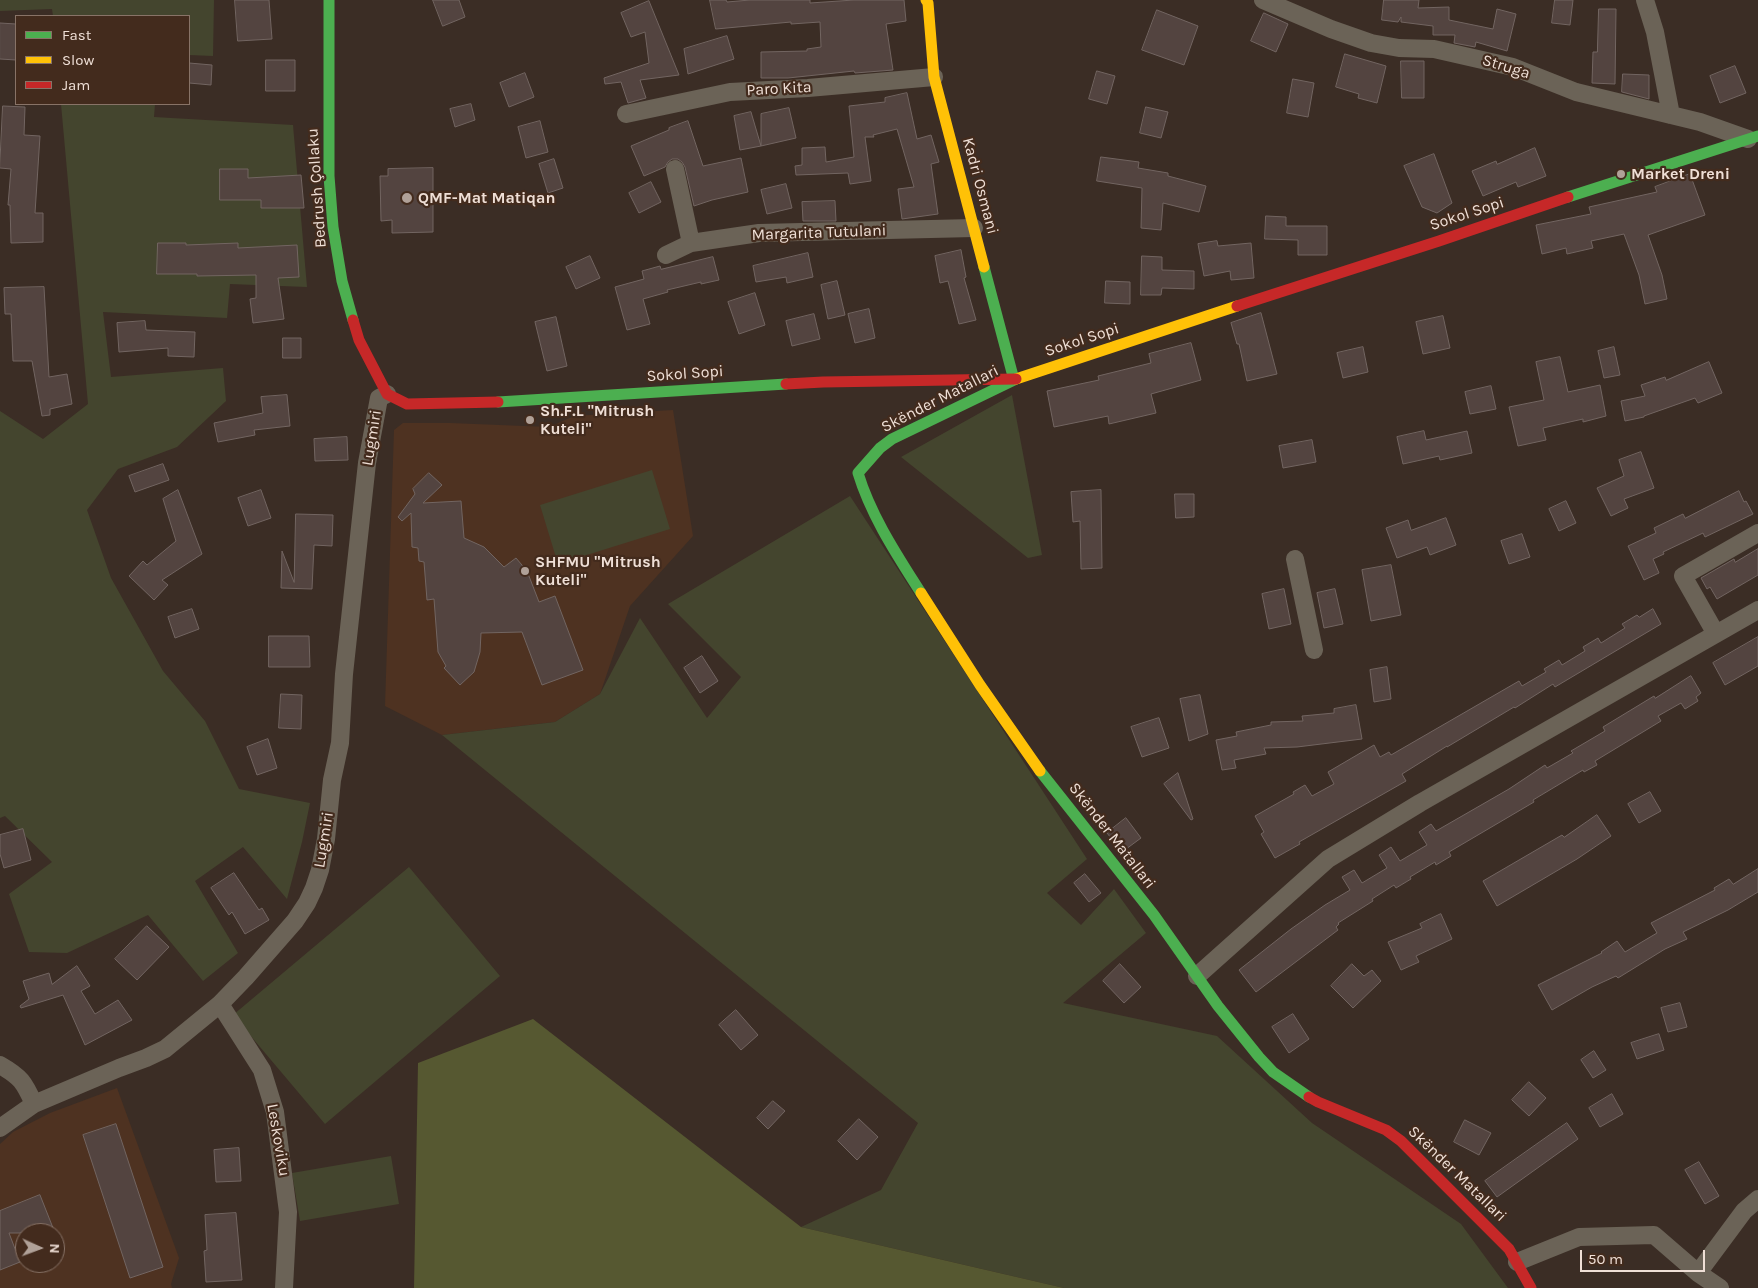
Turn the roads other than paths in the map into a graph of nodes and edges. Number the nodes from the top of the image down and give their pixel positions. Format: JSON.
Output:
{"nodes":[{"id":1,"x":329,"y":0,"type":"edge"},
{"id":2,"x":926,"y":0,"type":"edge"},
{"id":3,"x":1263,"y":0,"type":"edge"},
{"id":4,"x":1646,"y":0,"type":"edge"},
{"id":5,"x":934,"y":77,"type":"junction"},
{"id":6,"x":626,"y":114,"type":"dead end"},
{"id":7,"x":1671,"y":115,"type":"junction"},
{"id":8,"x":1753,"y":138,"type":"edge"},
{"id":9,"x":675,"y":169,"type":"dead end"},
{"id":10,"x":974,"y":228,"type":"junction"},
{"id":11,"x":691,"y":243,"type":"junction"},
{"id":12,"x":666,"y":255,"type":"dead end"},
{"id":13,"x":1014,"y":380,"type":"junction"},
{"id":14,"x":387,"y":394,"type":"junction"},
{"id":15,"x":1758,"y":532,"type":"edge"},
{"id":16,"x":1295,"y":559,"type":"dead end"},
{"id":17,"x":1758,"y":610,"type":"edge"},
{"id":18,"x":1716,"y":634,"type":"junction"},
{"id":19,"x":1314,"y":650,"type":"dead end"},
{"id":20,"x":1197,"y":976,"type":"junction"},
{"id":21,"x":220,"y":1004,"type":"junction"},
{"id":22,"x":0,"y":1065,"type":"edge"},
{"id":23,"x":34,"y":1104,"type":"junction"},
{"id":24,"x":0,"y":1128,"type":"edge"},
{"id":25,"x":1758,"y":1199,"type":"edge"},
{"id":26,"x":1517,"y":1262,"type":"junction"},
{"id":27,"x":1698,"y":1274,"type":"junction"},
{"id":28,"x":284,"y":1288,"type":"edge"},
{"id":29,"x":1531,"y":1288,"type":"edge"},
{"id":30,"x":1720,"y":1288,"type":"edge"}],
"edges":[{"from":1,"to":14,"type":"street","name":"Bedrush Çollaku"},
{"from":2,"to":5,"type":"street","name":"Kadri Osmani"},
{"from":3,"to":7,"type":"street","name":"Struga"},
{"from":4,"to":7,"type":"street"},
{"from":5,"to":6,"type":"street","name":"Paro Kita"},
{"from":5,"to":10,"type":"street","name":"Kadri Osmani"},
{"from":7,"to":8,"type":"street","name":"Struga"},
{"from":8,"to":13,"type":"street","name":"Sokol Sopi"},
{"from":9,"to":11,"type":"street"},
{"from":10,"to":11,"type":"street","name":"Margarita Tutulani"},
{"from":10,"to":13,"type":"street","name":"Kadri Osmani"},
{"from":11,"to":12,"type":"street","name":"Margarita Tutulani"},
{"from":13,"to":14,"type":"street","name":"Sokol Sopi"},
{"from":13,"to":20,"type":"street","name":"Skënder Matallari"},
{"from":14,"to":21,"type":"street","name":"Lugmiri"},
{"from":15,"to":18,"type":"street"},
{"from":16,"to":19,"type":"street"},
{"from":17,"to":18,"type":"street"},
{"from":18,"to":20,"type":"street"},
{"from":20,"to":26,"type":"street","name":"Skënder Matallari"},
{"from":21,"to":23,"type":"street","name":"Lugmiri"},
{"from":21,"to":28,"type":"street","name":"Leskoviku"},
{"from":22,"to":23,"type":"street"},
{"from":23,"to":24,"type":"street","name":"Lugmiri"},
{"from":25,"to":27,"type":"street"},
{"from":26,"to":27,"type":"street"},
{"from":26,"to":29,"type":"street","name":"Skënder Matallari"},
{"from":27,"to":30,"type":"street"}]}
